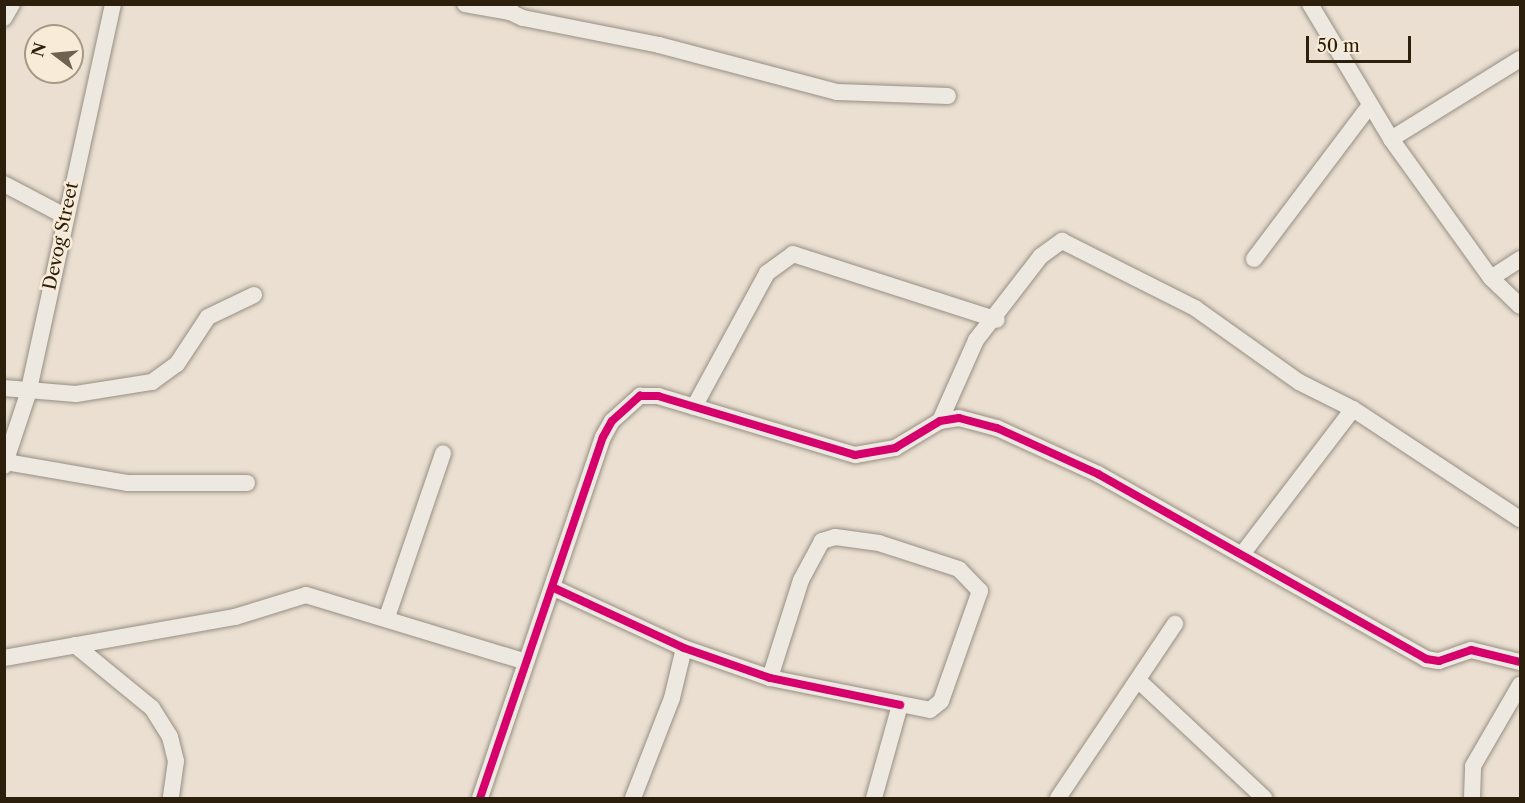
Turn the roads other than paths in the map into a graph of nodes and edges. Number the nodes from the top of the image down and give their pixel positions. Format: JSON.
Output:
{"nodes":[{"id":1,"x":12,"y":4,"type":"edge"},
{"id":2,"x":113,"y":4,"type":"edge"},
{"id":3,"x":465,"y":4,"type":"edge"},
{"id":4,"x":1310,"y":4,"type":"edge"},
{"id":5,"x":510,"y":8,"type":"edge"},
{"id":6,"x":4,"y":18,"type":"edge"},
{"id":7,"x":1521,"y":59,"type":"edge"},
{"id":8,"x":948,"y":96,"type":"dead end"},
{"id":9,"x":1370,"y":105,"type":"junction"},
{"id":10,"x":1391,"y":139,"type":"junction"},
{"id":11,"x":4,"y":184,"type":"edge"},
{"id":12,"x":66,"y":216,"type":"junction"},
{"id":13,"x":1254,"y":258,"type":"dead end"},
{"id":14,"x":1521,"y":259,"type":"edge"},
{"id":15,"x":1491,"y":278,"type":"junction"},
{"id":16,"x":254,"y":295,"type":"dead end"},
{"id":17,"x":1521,"y":306,"type":"edge"},
{"id":18,"x":997,"y":320,"type":"junction"},
{"id":19,"x":4,"y":388,"type":"edge"},
{"id":20,"x":28,"y":394,"type":"junction"},
{"id":21,"x":694,"y":407,"type":"junction"},
{"id":22,"x":1353,"y":409,"type":"junction"},
{"id":23,"x":940,"y":421,"type":"junction"},
{"id":24,"x":443,"y":453,"type":"dead end"},
{"id":25,"x":5,"y":464,"type":"edge"},
{"id":26,"x":247,"y":483,"type":"dead end"},
{"id":27,"x":1521,"y":519,"type":"edge"},
{"id":28,"x":1243,"y":553,"type":"junction"},
{"id":29,"x":554,"y":588,"type":"junction"},
{"id":30,"x":387,"y":617,"type":"junction"},
{"id":31,"x":1176,"y":624,"type":"dead end"},
{"id":32,"x":75,"y":645,"type":"junction"},
{"id":33,"x":684,"y":648,"type":"junction"},
{"id":34,"x":4,"y":658,"type":"edge"},
{"id":35,"x":526,"y":662,"type":"junction"},
{"id":36,"x":1521,"y":662,"type":"edge"},
{"id":37,"x":770,"y":678,"type":"junction"},
{"id":38,"x":1138,"y":680,"type":"junction"},
{"id":39,"x":1521,"y":684,"type":"edge"},
{"id":40,"x":900,"y":705,"type":"junction"},
{"id":41,"x":171,"y":798,"type":"edge"},
{"id":42,"x":480,"y":798,"type":"edge"},
{"id":43,"x":633,"y":798,"type":"edge"},
{"id":44,"x":874,"y":798,"type":"edge"},
{"id":45,"x":1058,"y":798,"type":"edge"},
{"id":46,"x":1264,"y":798,"type":"edge"},
{"id":47,"x":1473,"y":798,"type":"edge"}],
"edges":[{"from":1,"to":6,"type":"street"},
{"from":2,"to":12,"type":"street","name":"Devog Street"},
{"from":3,"to":5,"type":"street"},
{"from":4,"to":9,"type":"street"},
{"from":5,"to":8,"type":"street"},
{"from":7,"to":10,"type":"street"},
{"from":9,"to":10,"type":"street"},
{"from":9,"to":13,"type":"street"},
{"from":10,"to":15,"type":"street"},
{"from":11,"to":12,"type":"street"},
{"from":12,"to":20,"type":"street","name":"Devog Street"},
{"from":14,"to":15,"type":"street"},
{"from":15,"to":17,"type":"street"},
{"from":16,"to":20,"type":"street"},
{"from":18,"to":21,"type":"street"},
{"from":18,"to":22,"type":"street"},
{"from":18,"to":23,"type":"street"},
{"from":19,"to":20,"type":"street"},
{"from":20,"to":25,"type":"street","name":"Devog Street"},
{"from":21,"to":23,"type":"street"},
{"from":21,"to":29,"type":"street"},
{"from":22,"to":27,"type":"street"},
{"from":22,"to":28,"type":"street"},
{"from":23,"to":28,"type":"street"},
{"from":24,"to":30,"type":"street"},
{"from":25,"to":26,"type":"street"},
{"from":28,"to":36,"type":"street"},
{"from":29,"to":33,"type":"street"},
{"from":29,"to":35,"type":"street"},
{"from":30,"to":32,"type":"street"},
{"from":30,"to":35,"type":"street"},
{"from":31,"to":38,"type":"street"},
{"from":32,"to":34,"type":"street"},
{"from":32,"to":41,"type":"street"},
{"from":33,"to":37,"type":"street"},
{"from":33,"to":43,"type":"street"},
{"from":35,"to":42,"type":"street"},
{"from":37,"to":40,"type":"street"},
{"from":37,"to":40,"type":"street"},
{"from":38,"to":45,"type":"street"},
{"from":38,"to":46,"type":"street"},
{"from":39,"to":47,"type":"street"},
{"from":40,"to":44,"type":"street"}]}
